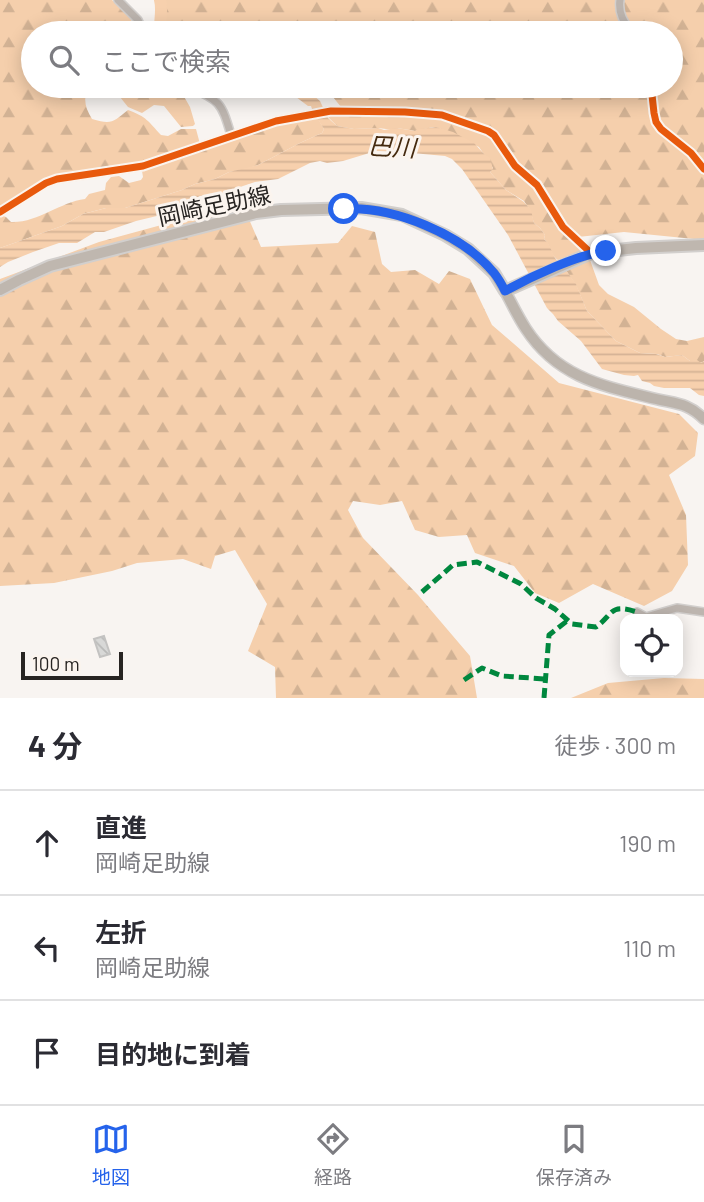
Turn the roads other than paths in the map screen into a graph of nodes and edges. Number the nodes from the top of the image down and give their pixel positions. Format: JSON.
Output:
{"nodes":[{"id":1,"x":118,"y":0,"type":"edge"},
{"id":2,"x":620,"y":0,"type":"edge"},
{"id":3,"x":138,"y":21,"type":"edge"},
{"id":4,"x":623,"y":21,"type":"edge"},
{"id":5,"x":212,"y":98,"type":"edge"},
{"id":6,"x":652,"y":98,"type":"edge"},
{"id":7,"x":231,"y":135,"type":"junction"},
{"id":8,"x":704,"y":169,"type":"edge"},
{"id":9,"x":0,"y":212,"type":"edge"},
{"id":10,"x":704,"y":245,"type":"edge"},
{"id":11,"x":591,"y":253,"type":"junction"},
{"id":12,"x":509,"y":289,"type":"junction"},
{"id":13,"x":0,"y":290,"type":"edge"},
{"id":14,"x":704,"y":419,"type":"edge"},
{"id":15,"x":637,"y":612,"type":"dead end"},
{"id":16,"x":704,"y":612,"type":"edge"}],
"edges":[{"from":1,"to":3,"type":"street"},
{"from":2,"to":4,"type":"street"},
{"from":5,"to":7,"type":"street"},
{"from":6,"to":8,"type":"street"},
{"from":7,"to":9,"type":"street"},
{"from":7,"to":11,"type":"street"},
{"from":10,"to":11,"type":"main road"},
{"from":11,"to":12,"type":"main road"},
{"from":12,"to":13,"type":"main road","name":"岡崎足助線"},
{"from":12,"to":14,"type":"main road"},
{"from":15,"to":16,"type":"street"}]}
